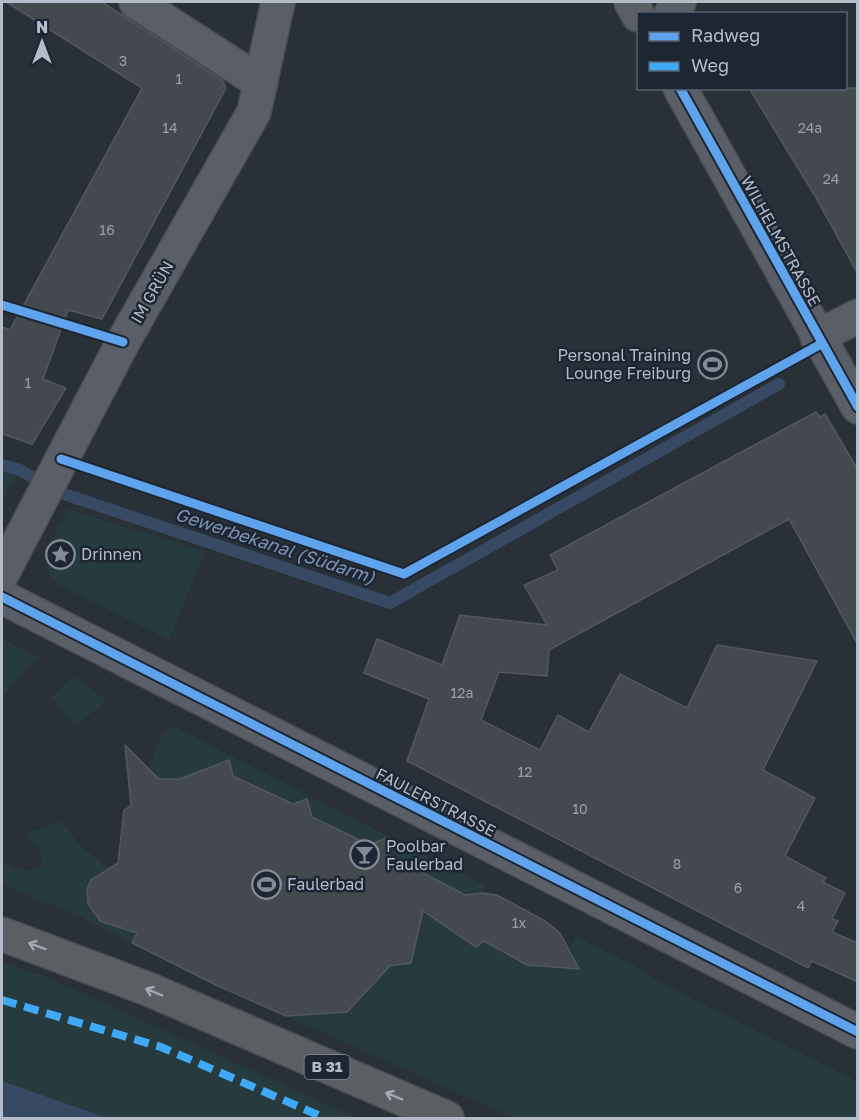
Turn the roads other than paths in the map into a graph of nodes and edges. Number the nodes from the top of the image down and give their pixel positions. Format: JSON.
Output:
{"nodes":[{"id":1,"x":136,"y":2,"type":"edge"},
{"id":2,"x":278,"y":2,"type":"edge"},
{"id":3,"x":261,"y":83,"type":"junction"},
{"id":4,"x":681,"y":90,"type":"edge"},
{"id":5,"x":858,"y":316,"type":"edge"},
{"id":6,"x":817,"y":337,"type":"junction"},
{"id":7,"x":858,"y":407,"type":"edge"},
{"id":8,"x":2,"y":574,"type":"edge"},
{"id":9,"x":2,"y":597,"type":"edge"},
{"id":10,"x":2,"y":934,"type":"edge"},
{"id":11,"x":858,"y":1032,"type":"edge"},
{"id":12,"x":447,"y":1119,"type":"edge"}],
"edges":[{"from":1,"to":3,"type":"street"},
{"from":2,"to":3,"type":"street","name":"IM GRÜN"},
{"from":3,"to":8,"type":"street","name":"IM GRÜN"},
{"from":4,"to":6,"type":"street","name":"WILHELMSTRASSE"},
{"from":5,"to":6,"type":"street"},
{"from":6,"to":7,"type":"street","name":"WILHELMSTRASSE"},
{"from":9,"to":11,"type":"street","name":"FAULERSTRASSE"},
{"from":12,"to":10,"type":"highway","number":"B 31","one_way":true}]}
